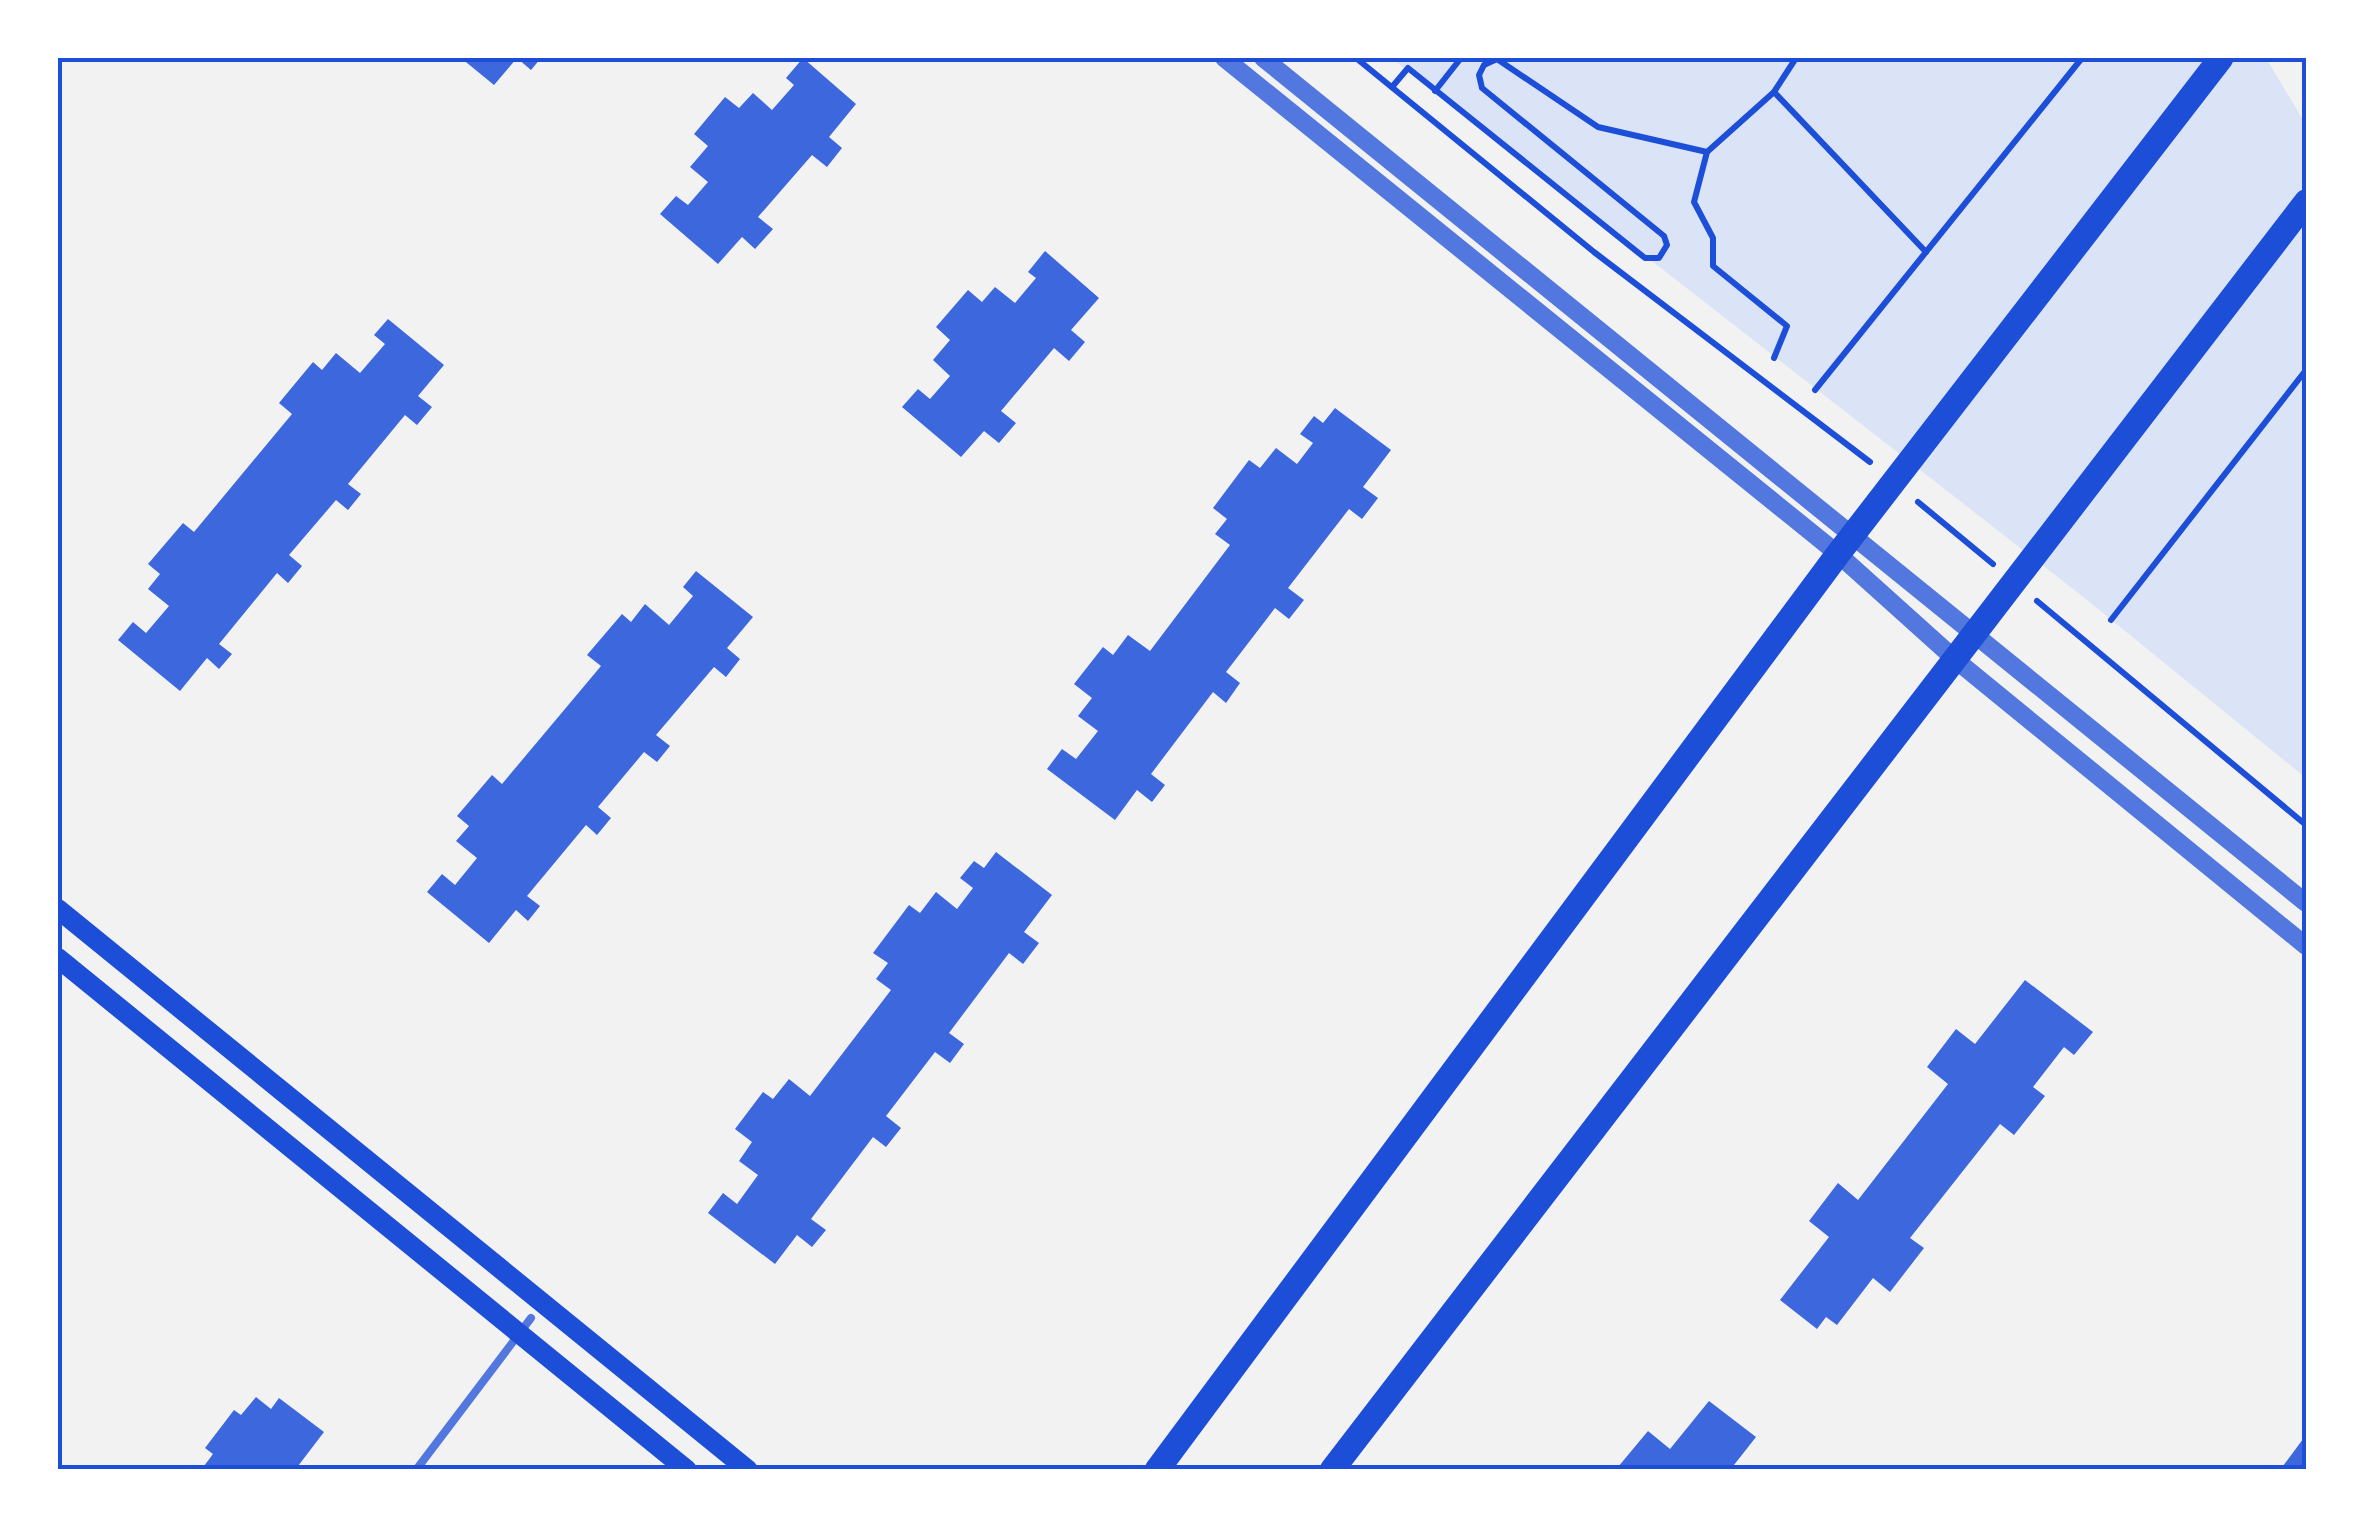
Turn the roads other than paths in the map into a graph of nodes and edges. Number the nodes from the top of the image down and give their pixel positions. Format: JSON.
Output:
{"nodes":[{"id":1,"x":1224,"y":58,"type":"edge"},
{"id":2,"x":1263,"y":58,"type":"edge"},
{"id":3,"x":2221,"y":58,"type":"edge"},
{"id":4,"x":2300,"y":210,"type":"edge"},
{"id":5,"x":1846,"y":544,"type":"junction"},
{"id":6,"x":1975,"y":634,"type":"junction"},
{"id":7,"x":1957,"y":661,"type":"junction"},
{"id":8,"x":2306,"y":903,"type":"edge"},
{"id":9,"x":58,"y":909,"type":"edge"},
{"id":10,"x":2306,"y":946,"type":"edge"},
{"id":11,"x":58,"y":958,"type":"edge"},
{"id":12,"x":525,"y":1325,"type":"junction"},
{"id":13,"x":416,"y":1470,"type":"edge"},
{"id":14,"x":687,"y":1470,"type":"edge"},
{"id":15,"x":748,"y":1470,"type":"edge"},
{"id":16,"x":1157,"y":1470,"type":"edge"},
{"id":17,"x":1332,"y":1470,"type":"edge"}],
"edges":[{"from":1,"to":5,"type":"street"},
{"from":2,"to":5,"type":"street"},
{"from":3,"to":5,"type":"main road"},
{"from":4,"to":6,"type":"main road"},
{"from":5,"to":6,"type":"street"},
{"from":5,"to":7,"type":"street"},
{"from":5,"to":16,"type":"main road"},
{"from":6,"to":7,"type":"main road"},
{"from":6,"to":8,"type":"street"},
{"from":7,"to":10,"type":"street"},
{"from":7,"to":17,"type":"main road"},
{"from":9,"to":15,"type":"main road"},
{"from":11,"to":12,"type":"main road"},
{"from":12,"to":13,"type":"lane"},
{"from":12,"to":14,"type":"main road"}]}
